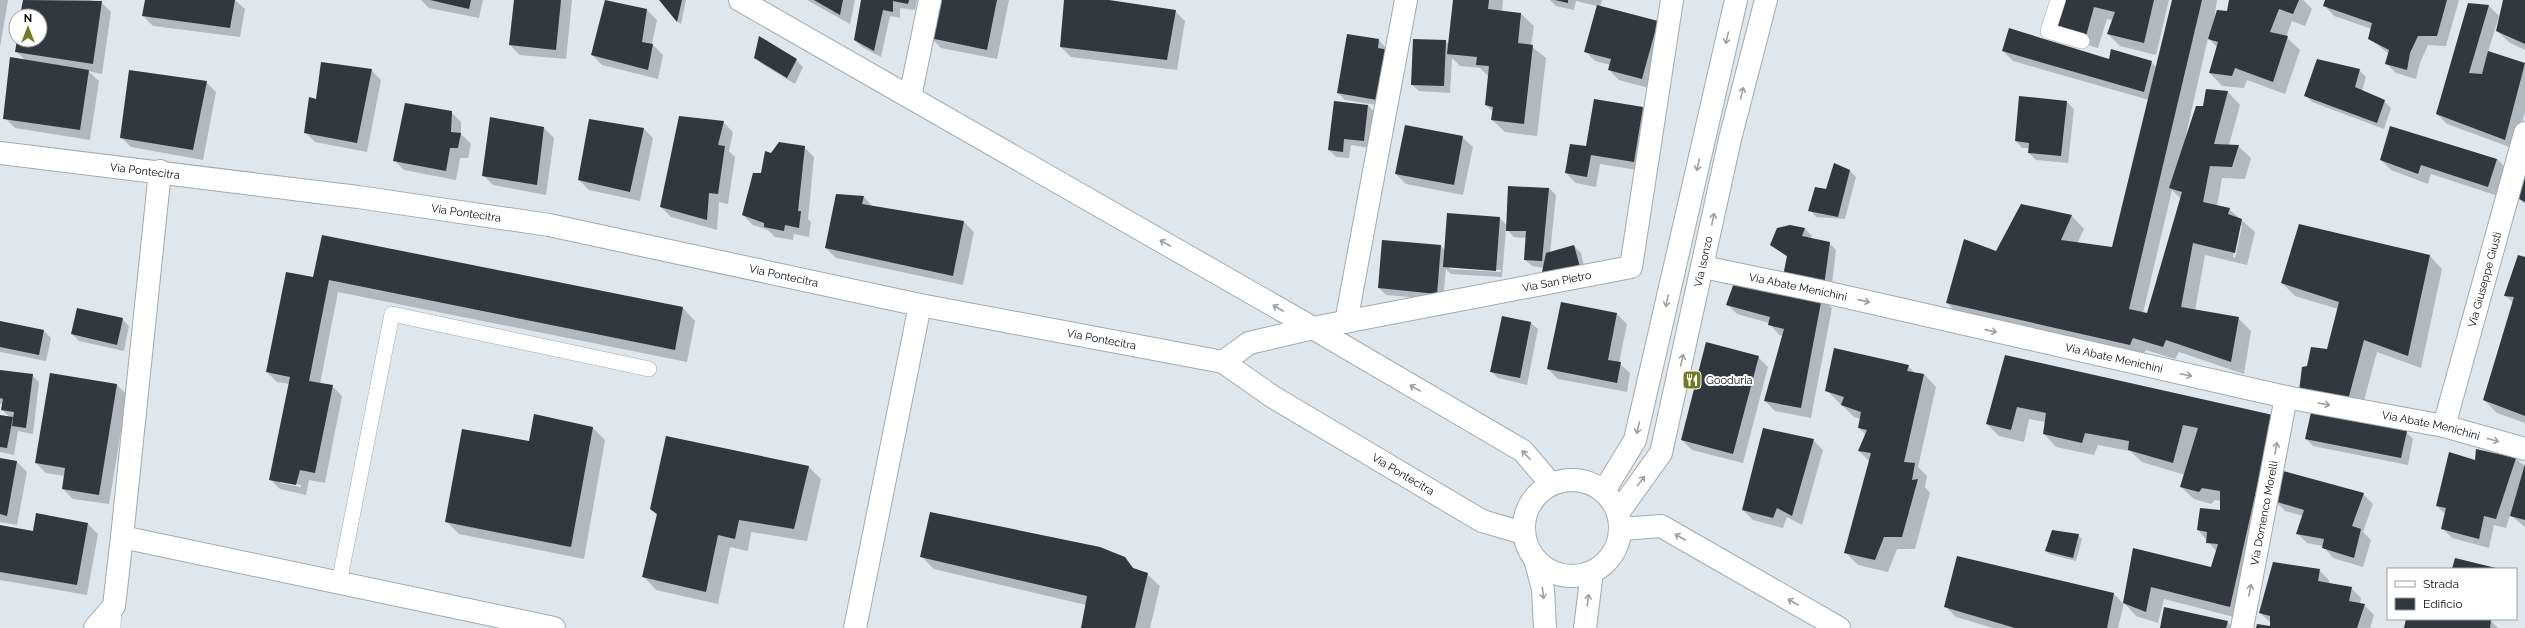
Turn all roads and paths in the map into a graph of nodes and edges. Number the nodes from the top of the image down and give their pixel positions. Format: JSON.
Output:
{"nodes":[{"id":1,"x":740,"y":0,"type":"edge"},
{"id":2,"x":930,"y":0,"type":"edge"},
{"id":3,"x":1406,"y":0,"type":"edge"},
{"id":4,"x":1672,"y":0,"type":"edge"},
{"id":5,"x":1736,"y":0,"type":"edge"},
{"id":6,"x":1766,"y":0,"type":"edge"},
{"id":7,"x":2058,"y":0,"type":"edge"},
{"id":8,"x":2082,"y":41,"type":"dead end"},
{"id":9,"x":910,"y":97,"type":"junction"},
{"id":10,"x":2525,"y":133,"type":"edge"},
{"id":11,"x":1,"y":156,"type":"edge"},
{"id":12,"x":160,"y":171,"type":"junction"},
{"id":13,"x":1703,"y":267,"type":"junction"},
{"id":14,"x":920,"y":305,"type":"junction"},
{"id":15,"x":1346,"y":322,"type":"junction"},
{"id":16,"x":1313,"y":328,"type":"junction"},
{"id":17,"x":1223,"y":362,"type":"junction"},
{"id":18,"x":649,"y":369,"type":"dead end"},
{"id":19,"x":2286,"y":397,"type":"junction"},
{"id":20,"x":2444,"y":426,"type":"junction"},
{"id":21,"x":2525,"y":449,"type":"edge"},
{"id":22,"x":1552,"y":484,"type":"junction"},
{"id":23,"x":1604,"y":492,"type":"junction"},
{"id":24,"x":1619,"y":521,"type":"junction"},
{"id":25,"x":1523,"y":533,"type":"junction"},
{"id":26,"x":122,"y":537,"type":"junction"},
{"id":27,"x":1535,"y":559,"type":"junction"},
{"id":28,"x":1592,"y":572,"type":"junction"},
{"id":29,"x":339,"y":583,"type":"junction"},
{"id":30,"x":114,"y":606,"type":"junction"},
{"id":31,"x":1825,"y":625,"type":"edge"},
{"id":32,"x":95,"y":628,"type":"edge"},
{"id":33,"x":113,"y":628,"type":"edge"},
{"id":34,"x":554,"y":628,"type":"edge"},
{"id":35,"x":855,"y":628,"type":"edge"},
{"id":36,"x":1544,"y":628,"type":"edge"},
{"id":37,"x":1585,"y":628,"type":"edge"},
{"id":38,"x":2242,"y":628,"type":"edge"}],
"edges":[{"from":1,"to":9,"type":"street"},
{"from":2,"to":9,"type":"street"},
{"from":3,"to":15,"type":"street"},
{"from":4,"to":15,"type":"street","name":"Via San Pietro"},
{"from":5,"to":23,"type":"street","one_way":true},
{"from":13,"to":6,"type":"street","name":"Via Isonzo","one_way":true},
{"from":7,"to":8,"type":"lane"},
{"from":16,"to":9,"type":"street","one_way":true},
{"from":10,"to":20,"type":"street","name":"Via Giuseppe Giusti"},
{"from":11,"to":12,"type":"street","name":"Via Pontecitra"},
{"from":12,"to":14,"type":"street","name":"Via Pontecitra"},
{"from":12,"to":26,"type":"street"},
{"from":13,"to":19,"type":"street","name":"Via Abate Menichini","one_way":true},
{"from":24,"to":13,"type":"street","name":"Via Isonzo","one_way":true},
{"from":14,"to":17,"type":"street","name":"Via Pontecitra"},
{"from":14,"to":35,"type":"street"},
{"from":15,"to":16,"type":"street","name":"Via San Pietro"},
{"from":16,"to":17,"type":"street","name":"Via San Pietro"},
{"from":22,"to":16,"type":"street","one_way":true},
{"from":17,"to":25,"type":"street","name":"Via Pontecitra"},
{"from":18,"to":29,"type":"lane"},
{"from":19,"to":20,"type":"street","name":"Via Abate Menichini","one_way":true},
{"from":38,"to":19,"type":"street","name":"Via Domenco Morelli","one_way":true},
{"from":20,"to":21,"type":"street","name":"Via Abate Menichini","one_way":true},
{"from":22,"to":23,"type":"street"},
{"from":22,"to":25,"type":"street"},
{"from":23,"to":24,"type":"street"},
{"from":24,"to":28,"type":"street"},
{"from":31,"to":24,"type":"street","one_way":true},
{"from":25,"to":27,"type":"street"},
{"from":26,"to":29,"type":"street"},
{"from":26,"to":30,"type":"street"},
{"from":27,"to":28,"type":"street"},
{"from":27,"to":36,"type":"street","one_way":true},
{"from":37,"to":28,"type":"street","one_way":true},
{"from":29,"to":34,"type":"street"},
{"from":30,"to":32,"type":"street"},
{"from":30,"to":33,"type":"lane"}]}
